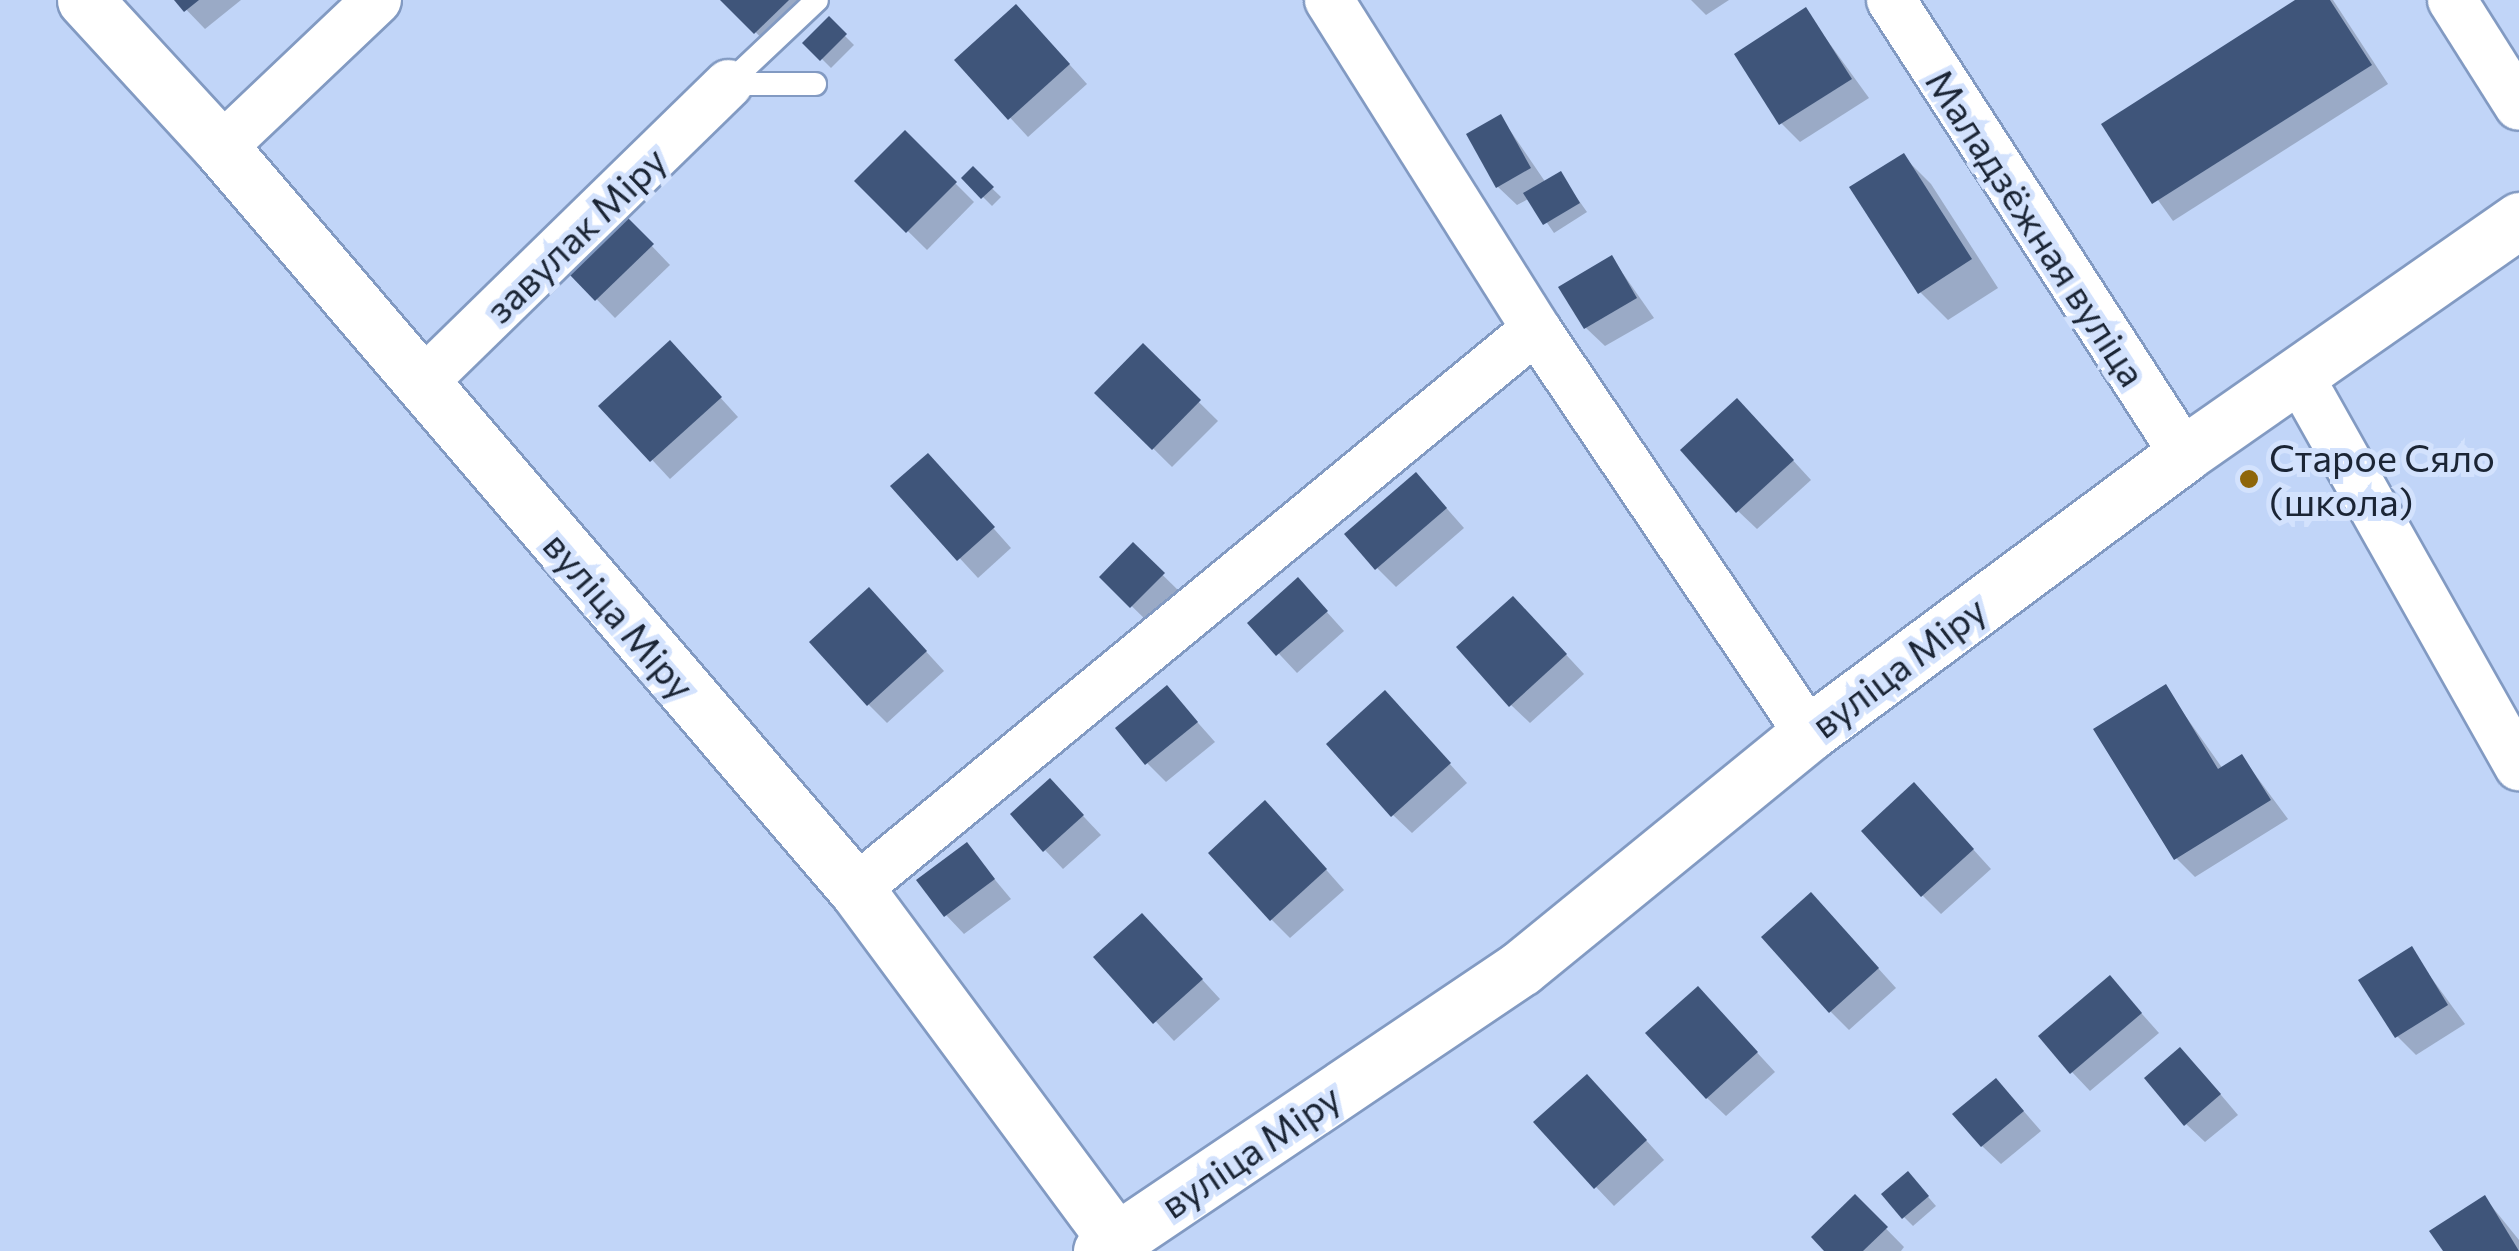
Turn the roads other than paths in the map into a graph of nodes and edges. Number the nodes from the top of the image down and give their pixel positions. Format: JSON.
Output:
{"nodes":[{"id":1,"x":85,"y":0,"type":"edge"},
{"id":2,"x":377,"y":0,"type":"edge"},
{"id":3,"x":817,"y":0,"type":"edge"},
{"id":4,"x":1329,"y":0,"type":"edge"},
{"id":5,"x":1891,"y":0,"type":"edge"},
{"id":6,"x":2452,"y":0,"type":"edge"},
{"id":7,"x":728,"y":84,"type":"junction"},
{"id":8,"x":814,"y":84,"type":"dead end"},
{"id":9,"x":2519,"y":106,"type":"edge"},
{"id":10,"x":221,"y":148,"type":"junction"},
{"id":11,"x":2519,"y":220,"type":"edge"},
{"id":12,"x":1536,"y":329,"type":"junction"},
{"id":13,"x":2300,"y":376,"type":"junction"},
{"id":14,"x":422,"y":384,"type":"junction"},
{"id":15,"x":2184,"y":454,"type":"junction"},
{"id":16,"x":1809,"y":733,"type":"junction"},
{"id":17,"x":2519,"y":766,"type":"edge"},
{"id":18,"x":856,"y":889,"type":"junction"},
{"id":19,"x":1108,"y":1246,"type":"edge"}],
"edges":[{"from":1,"to":10,"type":"street","name":"вуліца Міру"},
{"from":2,"to":10,"type":"street"},
{"from":3,"to":7,"type":"lane"},
{"from":4,"to":12,"type":"street"},
{"from":5,"to":15,"type":"street","name":"Маладзёжная вуліца"},
{"from":6,"to":9,"type":"street"},
{"from":7,"to":8,"type":"lane"},
{"from":7,"to":14,"type":"street","name":"завулак Міру"},
{"from":10,"to":14,"type":"street","name":"вуліца Міру"},
{"from":11,"to":13,"type":"street","name":"вуліца Міру"},
{"from":12,"to":16,"type":"street"},
{"from":12,"to":18,"type":"street"},
{"from":13,"to":15,"type":"street","name":"вуліца Міру"},
{"from":13,"to":17,"type":"street"},
{"from":14,"to":18,"type":"street","name":"вуліца Міру"},
{"from":15,"to":16,"type":"street","name":"вуліца Міру"},
{"from":16,"to":19,"type":"street","name":"вуліца Міру"},
{"from":18,"to":19,"type":"street","name":"вуліца Міру"}]}
